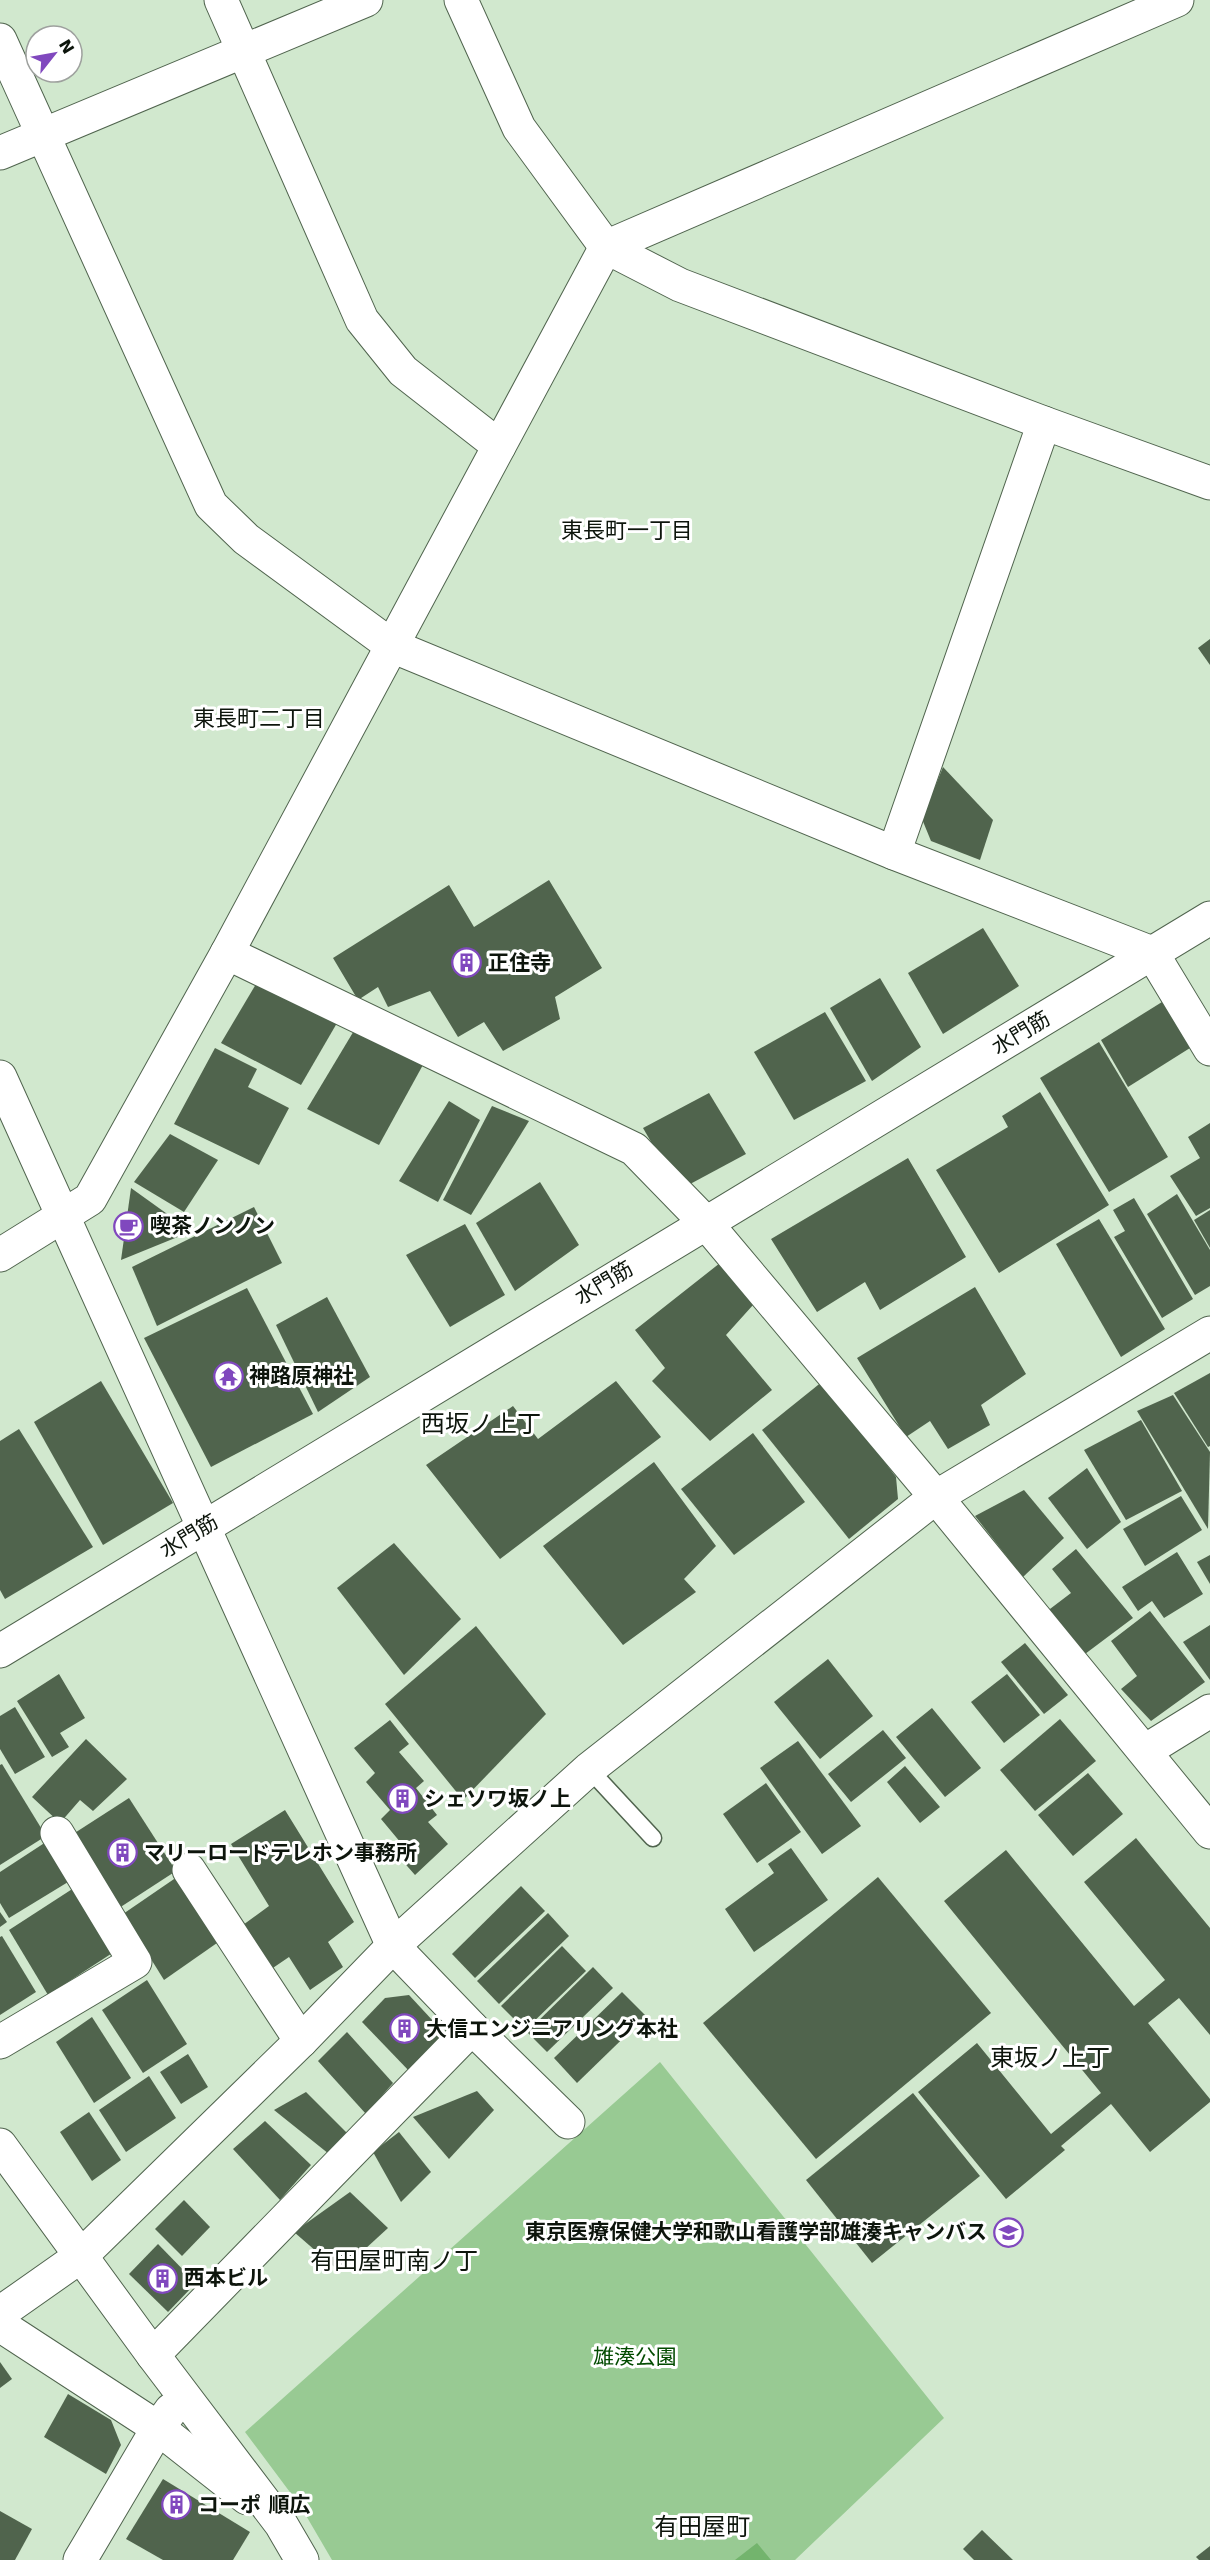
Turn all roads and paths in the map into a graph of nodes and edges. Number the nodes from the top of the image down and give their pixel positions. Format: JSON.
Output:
{"nodes":[{"id":1,"x":221,"y":0,"type":"edge"},
{"id":2,"x":366,"y":0,"type":"edge"},
{"id":3,"x":462,"y":0,"type":"edge"},
{"id":4,"x":1177,"y":0,"type":"edge"},
{"id":5,"x":0,"y":40,"type":"edge"},
{"id":6,"x":245,"y":50,"type":"junction"},
{"id":7,"x":43,"y":133,"type":"junction"},
{"id":8,"x":0,"y":153,"type":"edge"},
{"id":9,"x":606,"y":247,"type":"junction"},
{"id":10,"x":1044,"y":423,"type":"junction"},
{"id":11,"x":499,"y":446,"type":"junction"},
{"id":12,"x":1210,"y":483,"type":"edge"},
{"id":13,"x":392,"y":646,"type":"junction"},
{"id":14,"x":894,"y":852,"type":"junction"},
{"id":15,"x":1210,"y":918,"type":"edge"},
{"id":16,"x":227,"y":953,"type":"junction"},
{"id":17,"x":1152,"y":953,"type":"junction"},
{"id":18,"x":1210,"y":1049,"type":"edge"},
{"id":19,"x":0,"y":1077,"type":"edge"},
{"id":20,"x":64,"y":1217,"type":"junction"},
{"id":21,"x":705,"y":1222,"type":"junction"},
{"id":22,"x":0,"y":1255,"type":"edge"},
{"id":23,"x":1210,"y":1333,"type":"edge"},
{"id":24,"x":936,"y":1497,"type":"junction"},
{"id":25,"x":204,"y":1527,"type":"junction"},
{"id":26,"x":0,"y":1651,"type":"edge"},
{"id":27,"x":1210,"y":1711,"type":"edge"},
{"id":28,"x":1145,"y":1751,"type":"junction"},
{"id":29,"x":590,"y":1769,"type":"junction"},
{"id":30,"x":1210,"y":1832,"type":"edge"},
{"id":31,"x":57,"y":1833,"type":"dead end"},
{"id":32,"x":653,"y":1838,"type":"dead end"},
{"id":33,"x":189,"y":1870,"type":"dead end"},
{"id":34,"x":393,"y":1946,"type":"junction"},
{"id":35,"x":472,"y":2028,"type":"junction"},
{"id":36,"x":301,"y":2041,"type":"junction"},
{"id":37,"x":0,"y":2042,"type":"edge"},
{"id":38,"x":568,"y":2122,"type":"dead end"},
{"id":39,"x":0,"y":2145,"type":"edge"},
{"id":40,"x":81,"y":2256,"type":"junction"},
{"id":41,"x":0,"y":2313,"type":"edge"},
{"id":42,"x":0,"y":2325,"type":"edge"},
{"id":43,"x":153,"y":2355,"type":"junction"},
{"id":44,"x":183,"y":2394,"type":"junction"},
{"id":45,"x":158,"y":2428,"type":"junction"},
{"id":46,"x":281,"y":2524,"type":"junction"},
{"id":47,"x":80,"y":2560,"type":"edge"},
{"id":48,"x":302,"y":2560,"type":"edge"}],
"edges":[{"from":1,"to":6,"type":"street"},
{"from":2,"to":6,"type":"street"},
{"from":3,"to":9,"type":"street"},
{"from":4,"to":9,"type":"street"},
{"from":5,"to":7,"type":"street"},
{"from":6,"to":7,"type":"street"},
{"from":6,"to":11,"type":"street"},
{"from":7,"to":8,"type":"street"},
{"from":7,"to":13,"type":"street"},
{"from":9,"to":10,"type":"street"},
{"from":9,"to":11,"type":"street"},
{"from":10,"to":12,"type":"street"},
{"from":10,"to":14,"type":"street"},
{"from":11,"to":13,"type":"street"},
{"from":13,"to":14,"type":"street"},
{"from":13,"to":16,"type":"street"},
{"from":14,"to":17,"type":"street"},
{"from":15,"to":17,"type":"street","name":"水門筋"},
{"from":16,"to":20,"type":"street"},
{"from":16,"to":21,"type":"street"},
{"from":17,"to":18,"type":"street"},
{"from":17,"to":21,"type":"street","name":"水門筋"},
{"from":19,"to":20,"type":"street"},
{"from":20,"to":22,"type":"street"},
{"from":20,"to":25,"type":"street"},
{"from":21,"to":24,"type":"street"},
{"from":21,"to":25,"type":"street","name":"水門筋"},
{"from":23,"to":24,"type":"street"},
{"from":24,"to":28,"type":"street"},
{"from":24,"to":29,"type":"street"},
{"from":25,"to":26,"type":"street","name":"水門筋"},
{"from":25,"to":34,"type":"street"},
{"from":27,"to":28,"type":"street"},
{"from":28,"to":30,"type":"street"},
{"from":29,"to":32,"type":"lane"},
{"from":29,"to":34,"type":"street"},
{"from":31,"to":37,"type":"street"},
{"from":33,"to":36,"type":"street"},
{"from":34,"to":35,"type":"street"},
{"from":34,"to":36,"type":"street"},
{"from":35,"to":38,"type":"street"},
{"from":35,"to":43,"type":"street"},
{"from":36,"to":40,"type":"street"},
{"from":39,"to":40,"type":"street"},
{"from":40,"to":41,"type":"street"},
{"from":40,"to":43,"type":"street"},
{"from":42,"to":45,"type":"street"},
{"from":43,"to":44,"type":"street"},
{"from":44,"to":45,"type":"street"},
{"from":44,"to":46,"type":"street"},
{"from":45,"to":46,"type":"street"},
{"from":45,"to":47,"type":"street"},
{"from":46,"to":48,"type":"street"}]}
